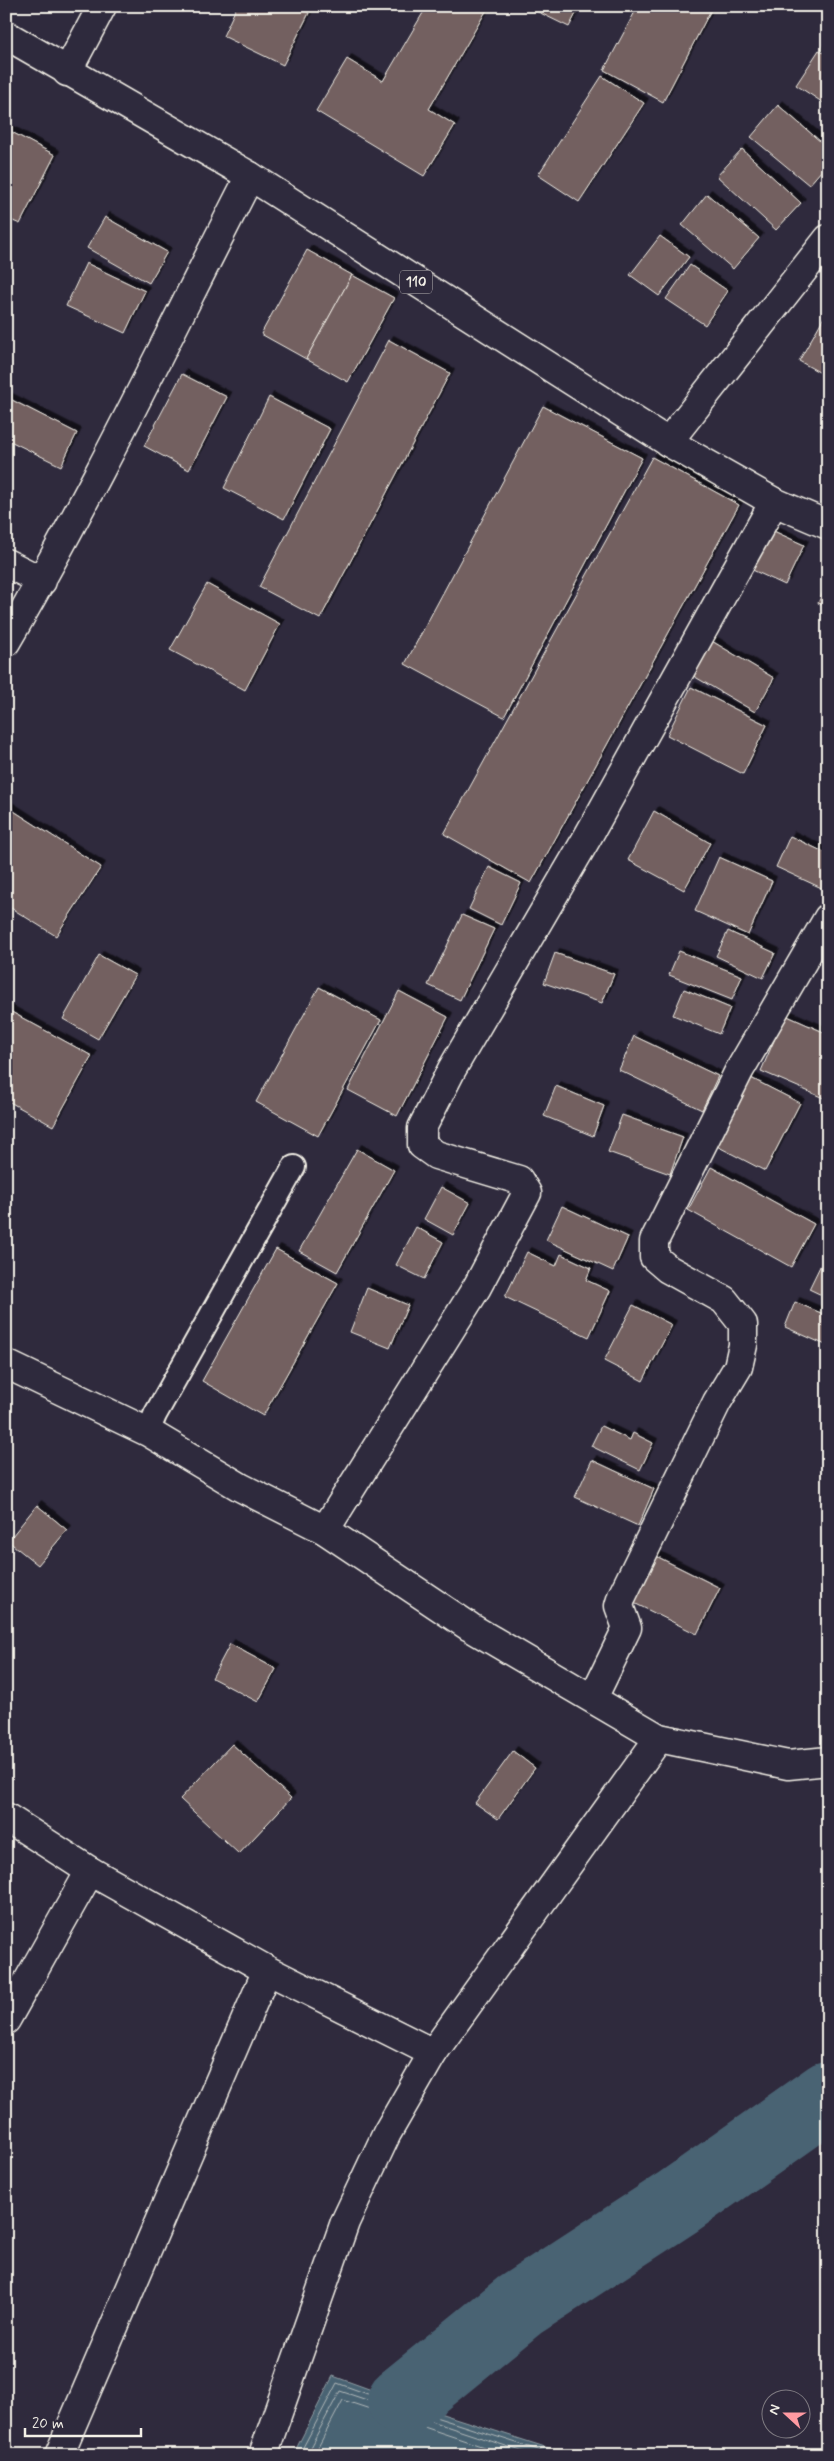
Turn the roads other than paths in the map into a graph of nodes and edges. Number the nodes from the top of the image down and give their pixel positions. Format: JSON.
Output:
{"nodes":[{"id":1,"x":102,"y":6,"type":"edge"},
{"id":2,"x":6,"y":35,"type":"edge"},
{"id":3,"x":67,"y":72,"type":"junction"},
{"id":4,"x":250,"y":176,"type":"junction"},
{"id":5,"x":828,"y":239,"type":"edge"},
{"id":6,"x":668,"y":442,"type":"junction"},
{"id":7,"x":774,"y":502,"type":"junction"},
{"id":8,"x":828,"y":525,"type":"edge"},
{"id":9,"x":6,"y":563,"type":"edge"},
{"id":10,"x":42,"y":581,"type":"junction"},
{"id":11,"x":6,"y":642,"type":"edge"},
{"id":12,"x":828,"y":918,"type":"edge"},
{"id":13,"x":294,"y":1167,"type":"dead end"},
{"id":14,"x":6,"y":1364,"type":"edge"},
{"id":15,"x":148,"y":1432,"type":"junction"},
{"id":16,"x":326,"y":1530,"type":"junction"},
{"id":17,"x":593,"y":1698,"type":"junction"},
{"id":18,"x":659,"y":1738,"type":"junction"},
{"id":19,"x":828,"y":1761,"type":"edge"},
{"id":20,"x":6,"y":1817,"type":"edge"},
{"id":21,"x":90,"y":1871,"type":"junction"},
{"id":22,"x":267,"y":1970,"type":"junction"},
{"id":23,"x":6,"y":2020,"type":"edge"},
{"id":24,"x":433,"y":2053,"type":"junction"},
{"id":25,"x":59,"y":2455,"type":"edge"},
{"id":26,"x":263,"y":2455,"type":"edge"}],
"edges":[{"from":1,"to":3,"type":"street"},
{"from":2,"to":3,"type":"street","number":"110"},
{"from":3,"to":4,"type":"street","number":"110"},
{"from":4,"to":6,"type":"street","number":"110"},
{"from":4,"to":10,"type":"street"},
{"from":5,"to":6,"type":"street"},
{"from":6,"to":7,"type":"street","number":"110"},
{"from":7,"to":8,"type":"street","number":"110"},
{"from":7,"to":16,"type":"street"},
{"from":9,"to":10,"type":"street"},
{"from":10,"to":11,"type":"street"},
{"from":12,"to":17,"type":"street"},
{"from":13,"to":15,"type":"lane"},
{"from":14,"to":15,"type":"street"},
{"from":15,"to":16,"type":"street"},
{"from":16,"to":17,"type":"street"},
{"from":17,"to":18,"type":"street"},
{"from":18,"to":19,"type":"street"},
{"from":18,"to":24,"type":"street"},
{"from":20,"to":21,"type":"street"},
{"from":21,"to":22,"type":"street"},
{"from":21,"to":23,"type":"street"},
{"from":22,"to":24,"type":"street"},
{"from":22,"to":25,"type":"street"},
{"from":24,"to":26,"type":"street"}]}
